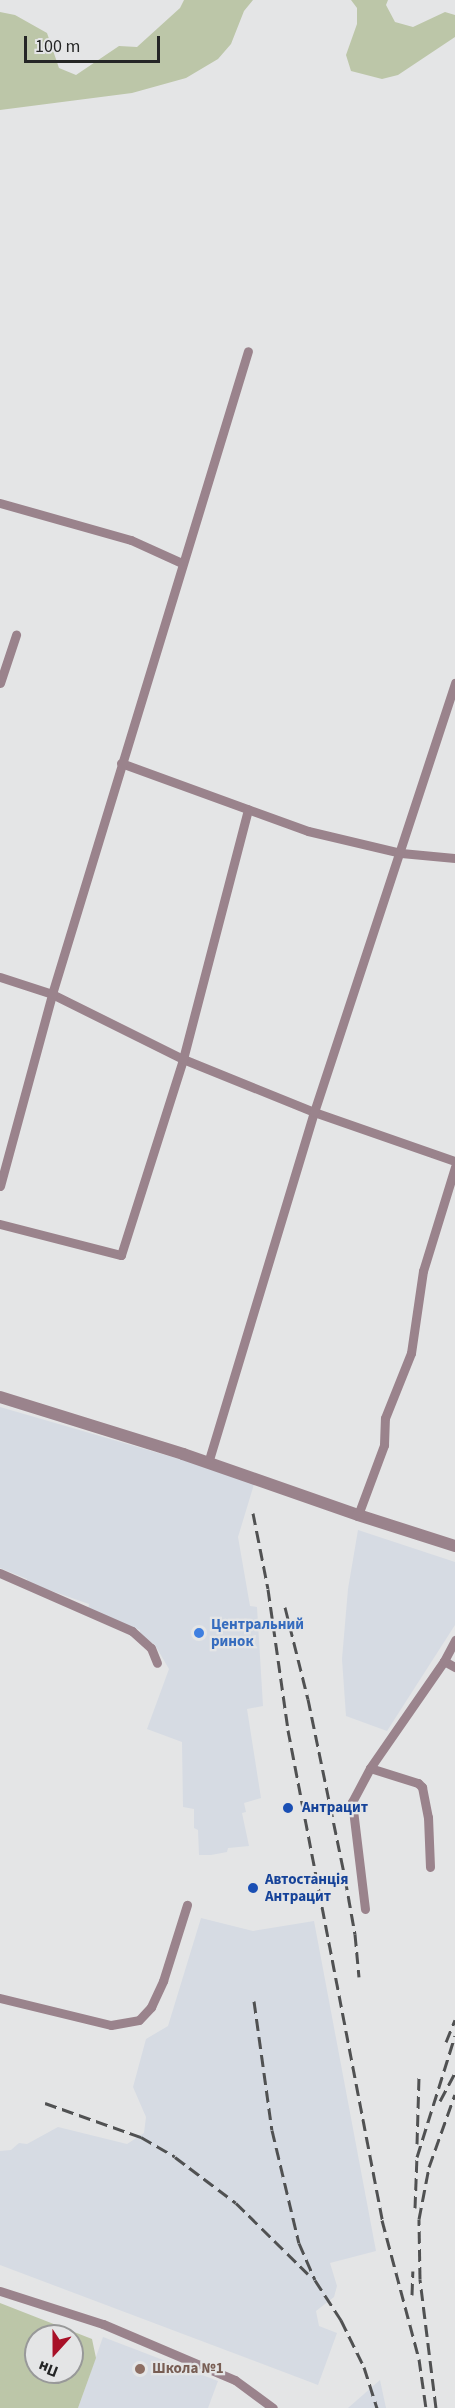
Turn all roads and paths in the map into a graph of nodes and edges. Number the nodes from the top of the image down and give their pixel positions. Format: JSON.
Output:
{"nodes":[{"id":1,"x":248,"y":351,"type":"dead end"},
{"id":2,"x":0,"y":503,"type":"edge"},
{"id":3,"x":182,"y":563,"type":"junction"},
{"id":4,"x":16,"y":635,"type":"dead end"},
{"id":5,"x":4,"y":658,"type":"edge"},
{"id":6,"x":0,"y":683,"type":"edge"},
{"id":7,"x":455,"y":683,"type":"edge"},
{"id":8,"x":122,"y":764,"type":"junction"},
{"id":9,"x":248,"y":809,"type":"junction"},
{"id":10,"x":401,"y":853,"type":"junction"},
{"id":11,"x":455,"y":858,"type":"edge"},
{"id":12,"x":0,"y":977,"type":"edge"},
{"id":13,"x":52,"y":994,"type":"junction"},
{"id":14,"x":183,"y":1059,"type":"junction"},
{"id":15,"x":314,"y":1112,"type":"junction"},
{"id":16,"x":455,"y":1161,"type":"edge"},
{"id":17,"x":455,"y":1167,"type":"edge"},
{"id":18,"x":0,"y":1186,"type":"edge"},
{"id":19,"x":0,"y":1224,"type":"edge"},
{"id":20,"x":0,"y":1397,"type":"edge"},
{"id":21,"x":208,"y":1463,"type":"junction"},
{"id":22,"x":358,"y":1515,"type":"junction"},
{"id":23,"x":455,"y":1546,"type":"edge"},
{"id":24,"x":0,"y":1573,"type":"edge"},
{"id":25,"x":455,"y":1640,"type":"edge"},
{"id":26,"x":444,"y":1661,"type":"junction"},
{"id":27,"x":157,"y":1663,"type":"dead end"},
{"id":28,"x":455,"y":1667,"type":"edge"},
{"id":29,"x":370,"y":1768,"type":"junction"},
{"id":30,"x":430,"y":1867,"type":"dead end"},
{"id":31,"x":187,"y":1905,"type":"dead end"},
{"id":32,"x":365,"y":1910,"type":"dead end"},
{"id":33,"x":0,"y":1998,"type":"edge"},
{"id":34,"x":0,"y":2291,"type":"edge"},
{"id":35,"x":273,"y":2408,"type":"edge"}],
"edges":[{"from":1,"to":3,"type":"street"},
{"from":2,"to":3,"type":"street"},
{"from":3,"to":8,"type":"street"},
{"from":4,"to":5,"type":"street"},
{"from":5,"to":6,"type":"street"},
{"from":7,"to":10,"type":"street"},
{"from":8,"to":9,"type":"street"},
{"from":8,"to":13,"type":"street"},
{"from":9,"to":10,"type":"street"},
{"from":9,"to":14,"type":"street"},
{"from":10,"to":11,"type":"street"},
{"from":10,"to":15,"type":"street"},
{"from":12,"to":13,"type":"street"},
{"from":13,"to":14,"type":"street"},
{"from":13,"to":18,"type":"street"},
{"from":14,"to":15,"type":"street"},
{"from":14,"to":19,"type":"street"},
{"from":15,"to":16,"type":"street"},
{"from":15,"to":21,"type":"street"},
{"from":17,"to":22,"type":"street"},
{"from":20,"to":21,"type":"street"},
{"from":21,"to":22,"type":"street"},
{"from":22,"to":23,"type":"street"},
{"from":24,"to":27,"type":"street"},
{"from":25,"to":26,"type":"street"},
{"from":26,"to":28,"type":"street"},
{"from":26,"to":29,"type":"street"},
{"from":29,"to":30,"type":"street"},
{"from":29,"to":32,"type":"street"},
{"from":31,"to":33,"type":"street"},
{"from":34,"to":35,"type":"street"}]}
